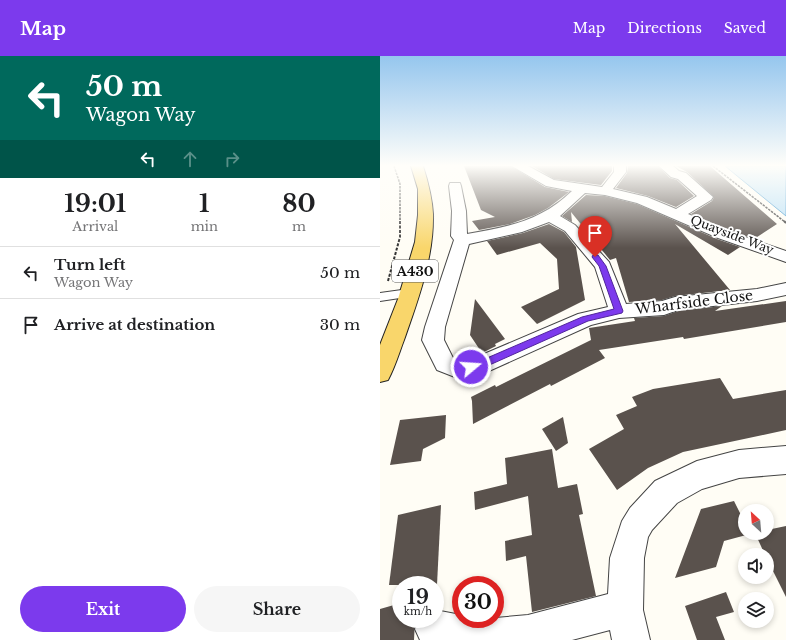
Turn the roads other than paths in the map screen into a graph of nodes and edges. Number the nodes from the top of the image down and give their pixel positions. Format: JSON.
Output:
{"nodes":[{"id":1,"x":424,"y":193,"type":"edge"},
{"id":2,"x":456,"y":193,"type":"edge"},
{"id":3,"x":578,"y":193,"type":"edge"},
{"id":4,"x":614,"y":193,"type":"edge"},
{"id":5,"x":701,"y":193,"type":"edge"},
{"id":6,"x":678,"y":214,"type":"junction"},
{"id":7,"x":549,"y":216,"type":"junction"},
{"id":8,"x":462,"y":240,"type":"junction"},
{"id":9,"x":786,"y":258,"type":"edge"},
{"id":10,"x":786,"y":288,"type":"edge"},
{"id":11,"x":409,"y":294,"type":"junction"},
{"id":12,"x":381,"y":297,"type":"edge"},
{"id":13,"x":619,"y":311,"type":"junction"},
{"id":14,"x":380,"y":373,"type":"edge"},
{"id":15,"x":786,"y":460,"type":"edge"},
{"id":16,"x":628,"y":625,"type":"edge"},
{"id":17,"x":434,"y":629,"type":"dead end"}],
"edges":[{"from":1,"to":11,"type":"main road","number":"A430"},
{"from":2,"to":8,"type":"street"},
{"from":3,"to":7,"type":"street"},
{"from":4,"to":6,"type":"street","name":"Quayside Way"},
{"from":5,"to":6,"type":"street"},
{"from":6,"to":9,"type":"street","name":"Quayside Way"},
{"from":7,"to":8,"type":"street"},
{"from":7,"to":13,"type":"street"},
{"from":8,"to":13,"type":"street","name":"Wharfside Close"},
{"from":10,"to":13,"type":"street","name":"Wharfside Close"},
{"from":11,"to":12,"type":"lane"},
{"from":11,"to":14,"type":"main road","number":"A430"},
{"from":15,"to":16,"type":"street"},
{"from":16,"to":17,"type":"street"}]}
